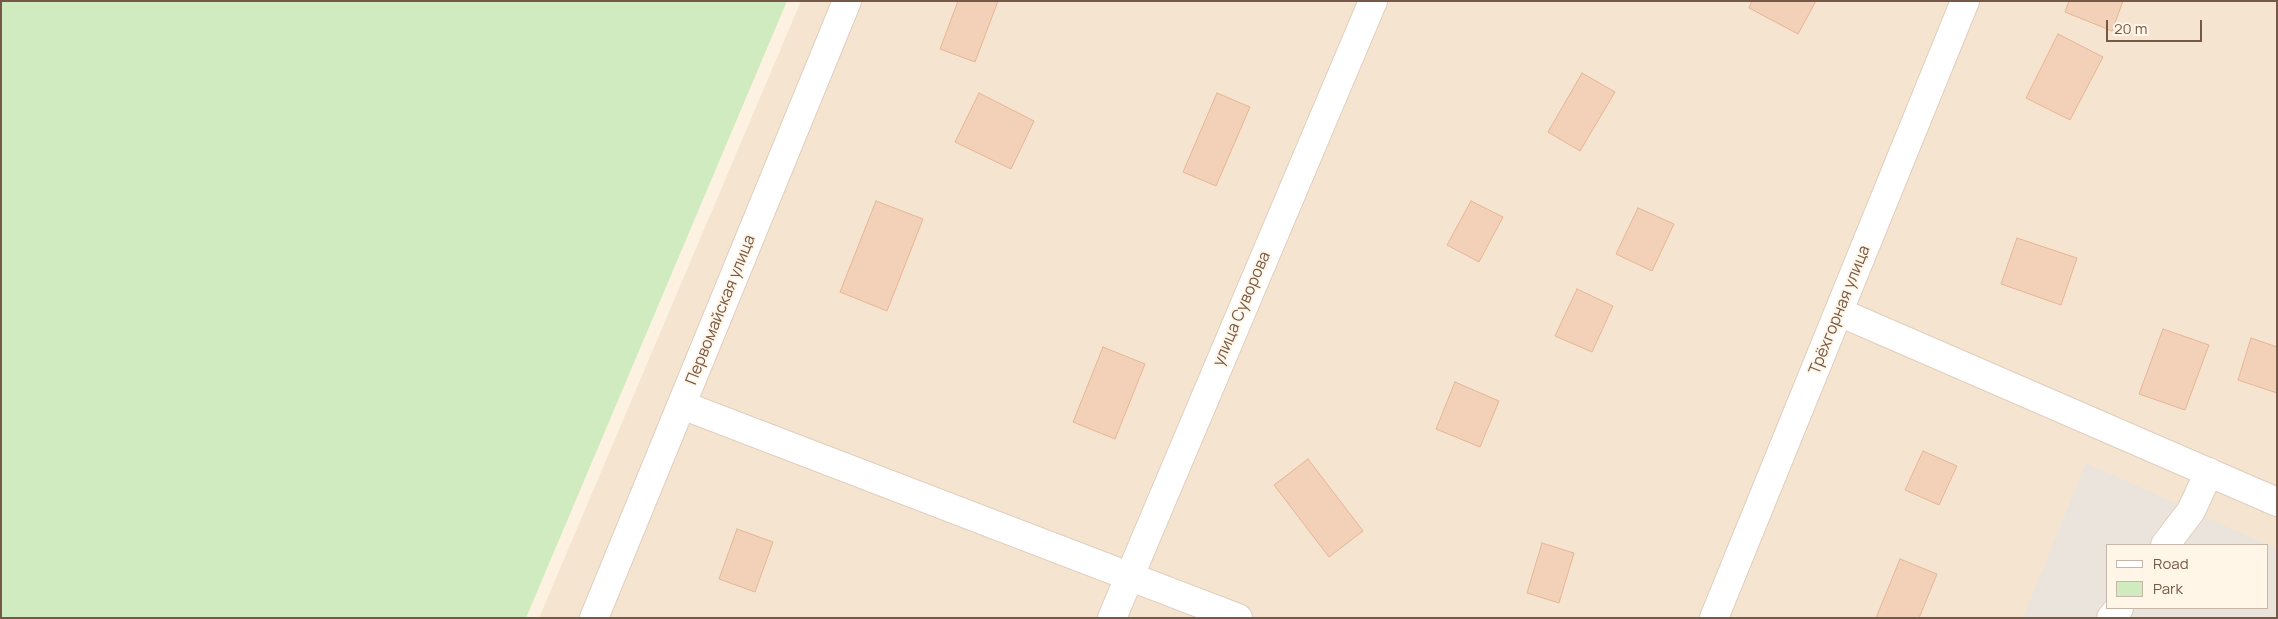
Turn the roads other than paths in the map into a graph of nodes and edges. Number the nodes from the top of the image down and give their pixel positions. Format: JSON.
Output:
{"nodes":[{"id":1,"x":847,"y":1,"type":"edge"},
{"id":2,"x":1373,"y":1,"type":"edge"},
{"id":3,"x":1965,"y":1,"type":"edge"},
{"id":4,"x":1839,"y":312,"type":"junction"},
{"id":5,"x":682,"y":405,"type":"junction"},
{"id":6,"x":2209,"y":472,"type":"junction"},
{"id":7,"x":2277,"y":502,"type":"edge"},
{"id":8,"x":2166,"y":544,"type":"edge"},
{"id":9,"x":1129,"y":575,"type":"junction"},
{"id":10,"x":594,"y":618,"type":"edge"},
{"id":11,"x":1112,"y":618,"type":"edge"},
{"id":12,"x":1238,"y":618,"type":"edge"},
{"id":13,"x":1714,"y":618,"type":"edge"}],
"edges":[{"from":1,"to":5,"type":"street","name":"Первомайская улица"},
{"from":2,"to":9,"type":"street","name":"улица Суворова"},
{"from":3,"to":4,"type":"street","name":"Трёхгорная улица"},
{"from":4,"to":6,"type":"street"},
{"from":4,"to":13,"type":"street","name":"Трёхгорная улица"},
{"from":5,"to":9,"type":"street"},
{"from":5,"to":10,"type":"street","name":"Первомайская улица"},
{"from":6,"to":7,"type":"street"},
{"from":6,"to":8,"type":"street"},
{"from":9,"to":11,"type":"street","name":"улица Суворова"},
{"from":9,"to":12,"type":"street"}]}
